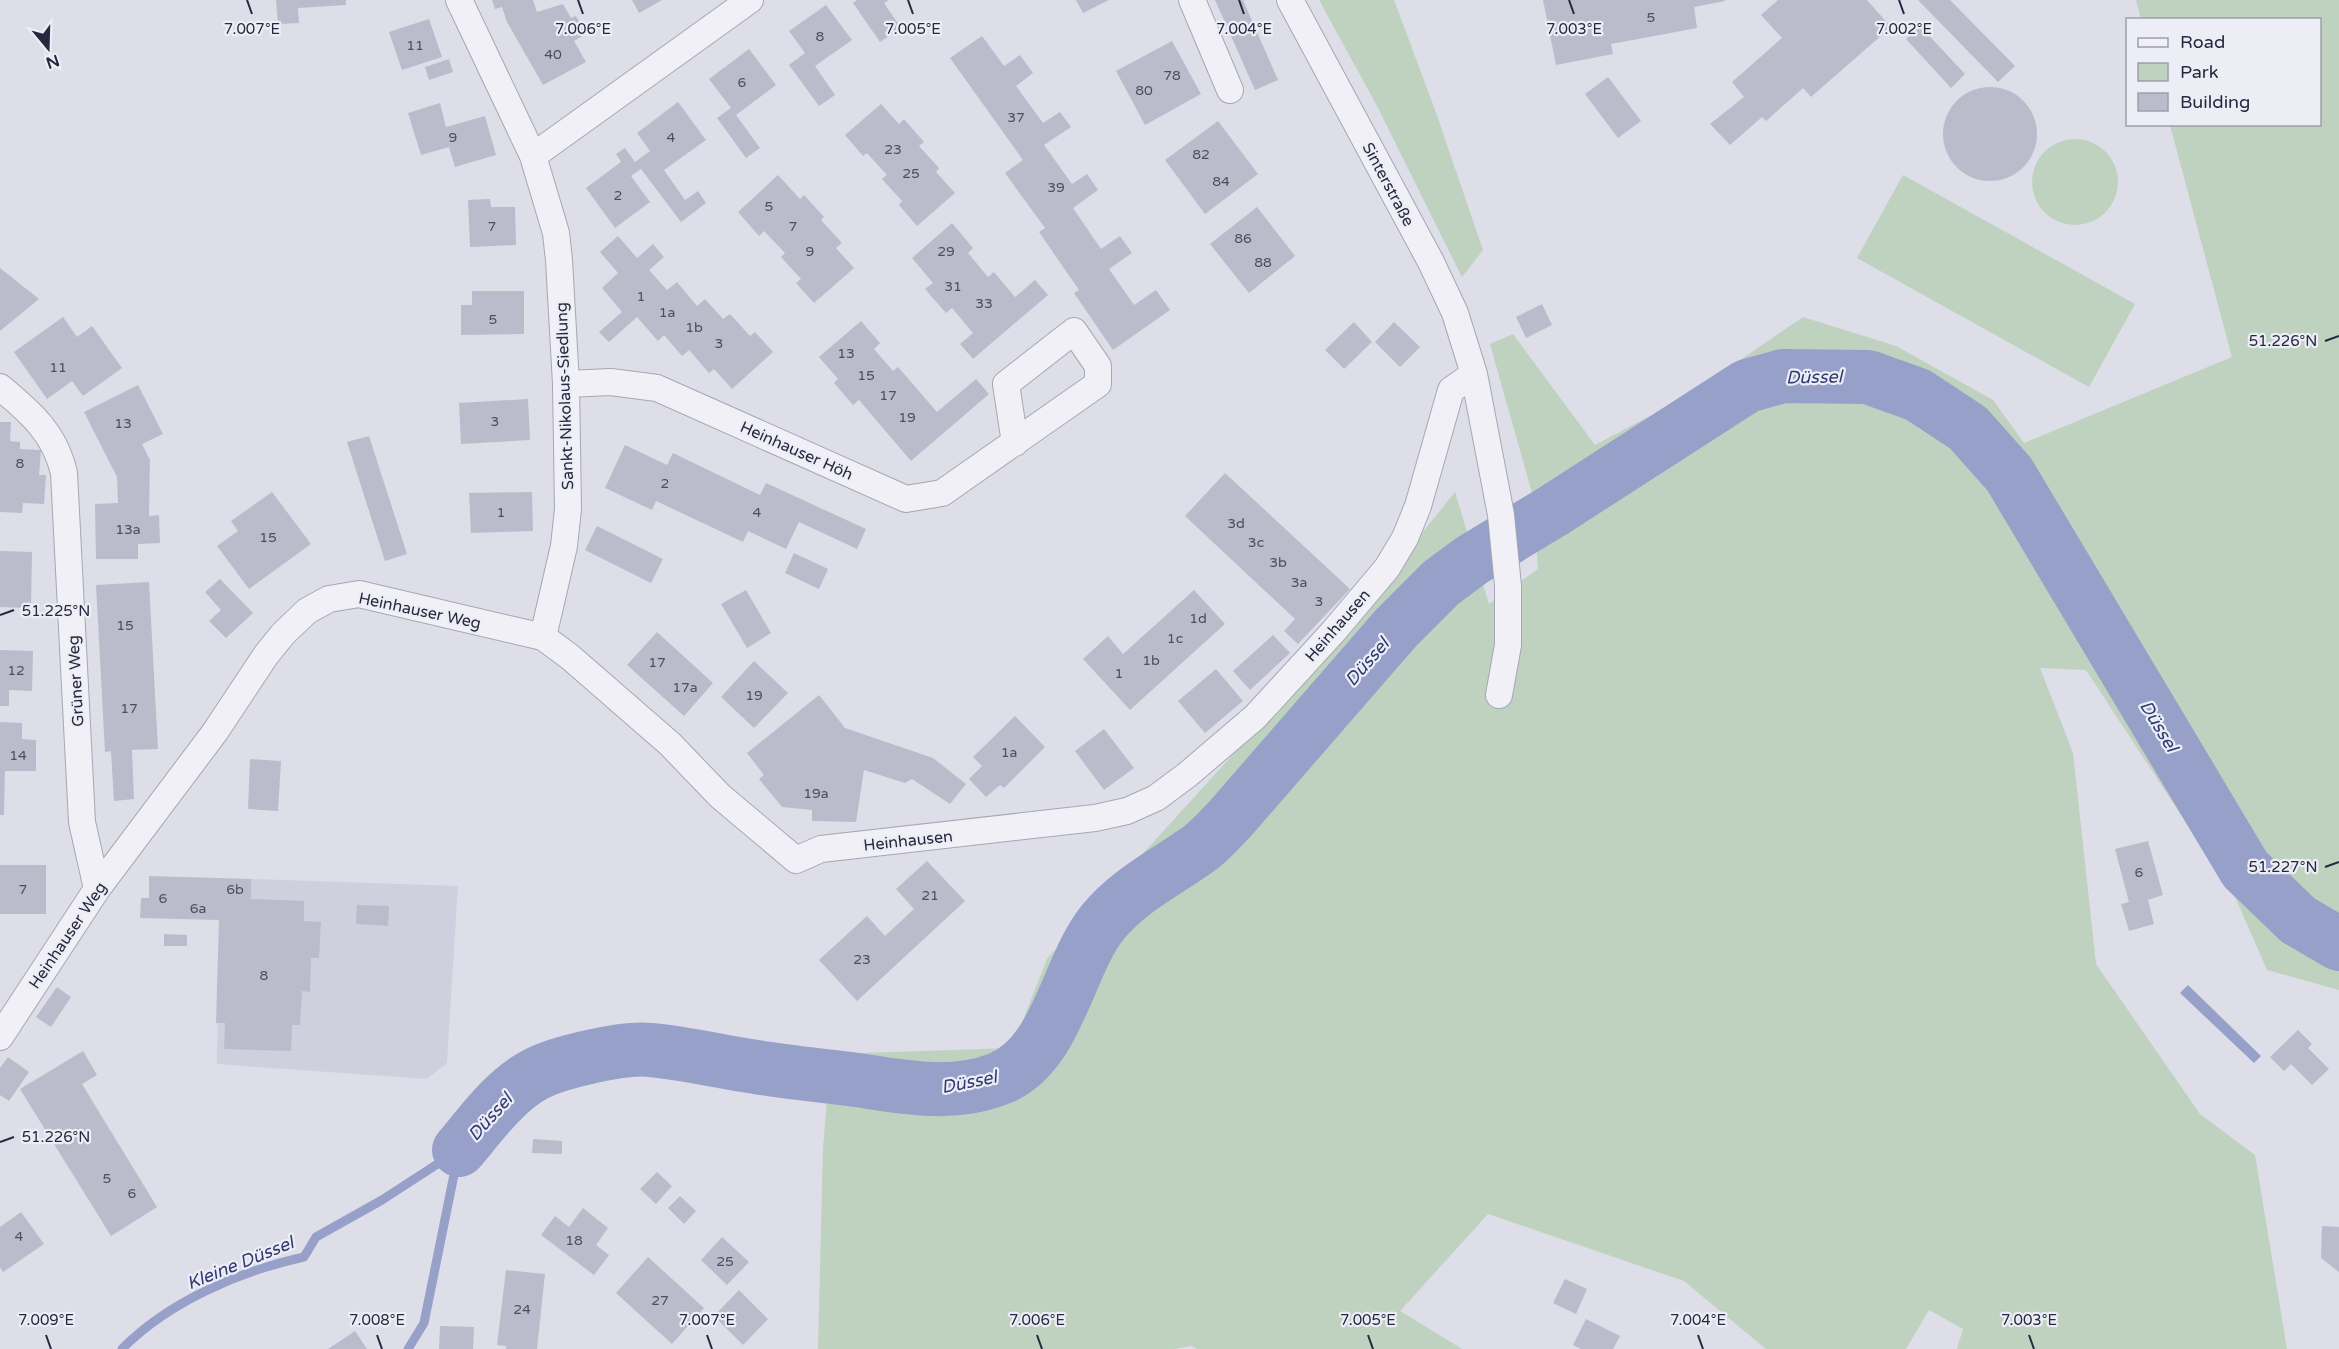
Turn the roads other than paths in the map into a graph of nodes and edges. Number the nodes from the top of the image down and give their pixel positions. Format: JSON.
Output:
{"nodes":[{"id":1,"x":459,"y":0,"type":"edge"},
{"id":2,"x":750,"y":0,"type":"edge"},
{"id":3,"x":1192,"y":0,"type":"edge"},
{"id":4,"x":1290,"y":0,"type":"edge"},
{"id":5,"x":1230,"y":90,"type":"dead end"},
{"id":6,"x":532,"y":156,"type":"junction"},
{"id":7,"x":1474,"y":374,"type":"junction"},
{"id":8,"x":566,"y":384,"type":"junction"},
{"id":9,"x":0,"y":387,"type":"edge"},
{"id":10,"x":1015,"y":442,"type":"dead end"},
{"id":11,"x":543,"y":637,"type":"junction"},
{"id":12,"x":1500,"y":695,"type":"dead end"},
{"id":13,"x":796,"y":860,"type":"joint"},
{"id":14,"x":97,"y":889,"type":"junction"},
{"id":15,"x":0,"y":1037,"type":"edge"}],
"edges":[{"from":1,"to":6,"type":"street","name":"Sankt-Nikolaus-Siedlung"},
{"from":2,"to":6,"type":"street"},
{"from":3,"to":5,"type":"street"},
{"from":4,"to":7,"type":"street","name":"Sinterstraße"},
{"from":6,"to":8,"type":"street","name":"Sankt-Nikolaus-Siedlung"},
{"from":7,"to":12,"type":"street"},
{"from":7,"to":13,"type":"street","name":"Heinhausen"},
{"from":8,"to":10,"type":"street","name":"Heinhauser Höh"},
{"from":8,"to":11,"type":"street","name":"Sankt-Nikolaus-Siedlung"},
{"from":9,"to":14,"type":"street","name":"Grüner Weg"},
{"from":11,"to":13,"type":"street","name":"Heinhauser Weg"},
{"from":11,"to":14,"type":"street","name":"Heinhauser Weg"},
{"from":14,"to":15,"type":"street","name":"Heinhauser Weg"}]}
